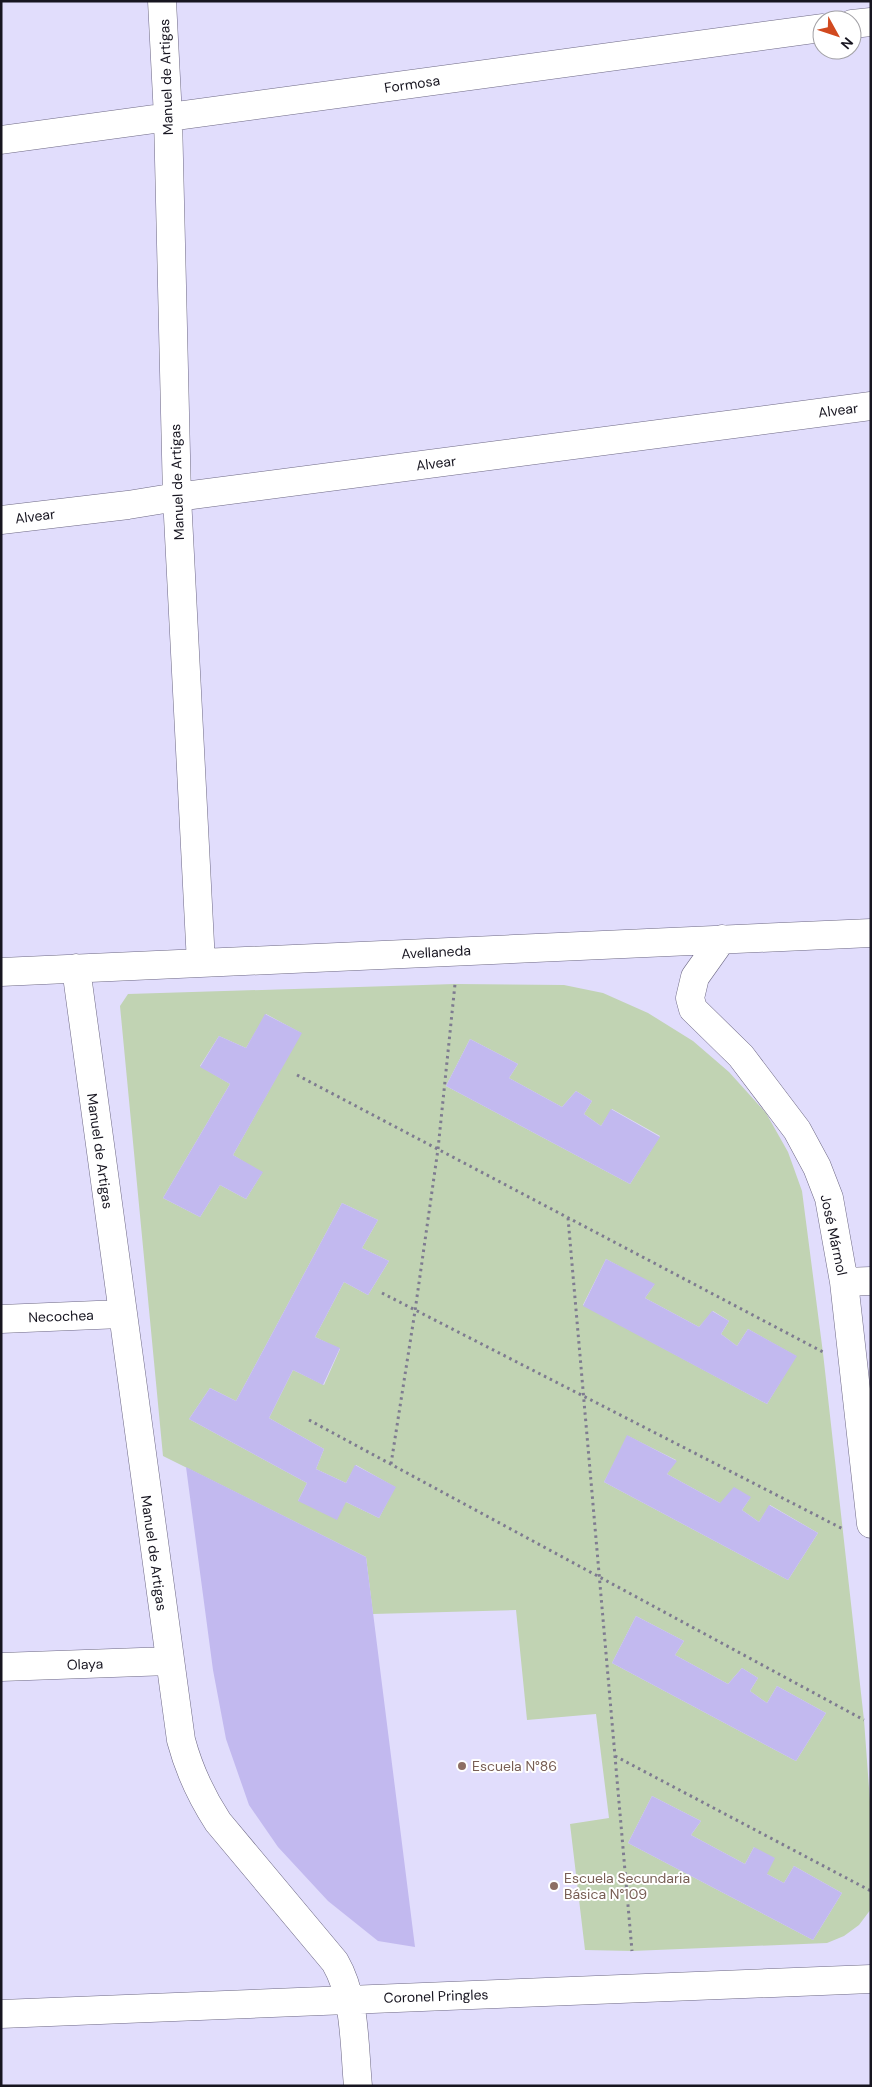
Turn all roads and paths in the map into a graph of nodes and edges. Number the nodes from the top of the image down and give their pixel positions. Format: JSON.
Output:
{"nodes":[{"id":1,"x":162,"y":1,"type":"edge"},
{"id":2,"x":812,"y":29,"type":"edge"},
{"id":3,"x":168,"y":118,"type":"junction"},
{"id":4,"x":1,"y":140,"type":"edge"},
{"id":5,"x":871,"y":406,"type":"edge"},
{"id":6,"x":177,"y":497,"type":"junction"},
{"id":7,"x":1,"y":520,"type":"edge"},
{"id":8,"x":871,"y":933,"type":"edge"},
{"id":9,"x":722,"y":939,"type":"junction"},
{"id":10,"x":200,"y":963,"type":"junction"},
{"id":11,"x":76,"y":968,"type":"junction"},
{"id":12,"x":1,"y":972,"type":"edge"},
{"id":13,"x":455,"y":984,"type":"dead end"},
{"id":14,"x":298,"y":1075,"type":"dead end"},
{"id":15,"x":438,"y":1149,"type":"junction"},
{"id":16,"x":568,"y":1218,"type":"junction"},
{"id":17,"x":871,"y":1281,"type":"edge"},
{"id":18,"x":844,"y":1282,"type":"junction"},
{"id":19,"x":382,"y":1293,"type":"dead end"},
{"id":20,"x":416,"y":1310,"type":"junction"},
{"id":21,"x":122,"y":1314,"type":"junction"},
{"id":22,"x":1,"y":1319,"type":"edge"},
{"id":23,"x":823,"y":1353,"type":"dead end"},
{"id":24,"x":584,"y":1396,"type":"junction"},
{"id":25,"x":309,"y":1420,"type":"dead end"},
{"id":26,"x":391,"y":1464,"type":"junction"},
{"id":27,"x":871,"y":1524,"type":"edge"},
{"id":28,"x":843,"y":1529,"type":"dead end"},
{"id":29,"x":599,"y":1576,"type":"junction"},
{"id":30,"x":169,"y":1661,"type":"junction"},
{"id":31,"x":1,"y":1668,"type":"edge"},
{"id":32,"x":864,"y":1720,"type":"dead end"},
{"id":33,"x":614,"y":1755,"type":"junction"},
{"id":34,"x":871,"y":1891,"type":"edge"},
{"id":35,"x":632,"y":1950,"type":"dead end"},
{"id":36,"x":871,"y":1980,"type":"edge"},
{"id":37,"x":350,"y":1999,"type":"junction"},
{"id":38,"x":1,"y":2014,"type":"edge"},
{"id":39,"x":358,"y":2086,"type":"edge"}],
"edges":[{"from":1,"to":3,"type":"street","name":"Manuel de Artigas"},
{"from":2,"to":3,"type":"street","name":"Formosa"},
{"from":3,"to":4,"type":"street","name":"Formosa"},
{"from":3,"to":6,"type":"street","name":"Manuel de Artigas"},
{"from":5,"to":6,"type":"street","name":"Alvear"},
{"from":6,"to":7,"type":"street","name":"Alvear"},
{"from":6,"to":10,"type":"street","name":"Manuel de Artigas"},
{"from":8,"to":9,"type":"street","name":"Avellaneda"},
{"from":9,"to":10,"type":"street","name":"Avellaneda"},
{"from":9,"to":18,"type":"street","name":"José Mármol"},
{"from":10,"to":11,"type":"street","name":"Avellaneda"},
{"from":11,"to":12,"type":"street","name":"Avellaneda"},
{"from":11,"to":21,"type":"street","name":"Manuel de Artigas"},
{"from":13,"to":15,"type":"path"},
{"from":14,"to":15,"type":"path"},
{"from":15,"to":16,"type":"path"},
{"from":15,"to":20,"type":"path"},
{"from":16,"to":23,"type":"path"},
{"from":16,"to":24,"type":"path"},
{"from":17,"to":18,"type":"street"},
{"from":18,"to":27,"type":"street","name":"José Mármol"},
{"from":19,"to":20,"type":"path"},
{"from":20,"to":24,"type":"path"},
{"from":20,"to":26,"type":"path"},
{"from":21,"to":22,"type":"street","name":"Necochea"},
{"from":21,"to":30,"type":"street","name":"Manuel de Artigas"},
{"from":24,"to":28,"type":"path"},
{"from":24,"to":29,"type":"path"},
{"from":25,"to":26,"type":"path"},
{"from":26,"to":29,"type":"path"},
{"from":29,"to":32,"type":"path"},
{"from":29,"to":33,"type":"path"},
{"from":30,"to":31,"type":"street","name":"Olaya"},
{"from":30,"to":37,"type":"street","name":"Manuel de Artigas"},
{"from":33,"to":34,"type":"path"},
{"from":33,"to":35,"type":"path"},
{"from":36,"to":37,"type":"street","name":"Coronel Pringles"},
{"from":37,"to":38,"type":"street","name":"Coronel Pringles"},
{"from":37,"to":39,"type":"street","name":"Manuel de Artigas"}]}
